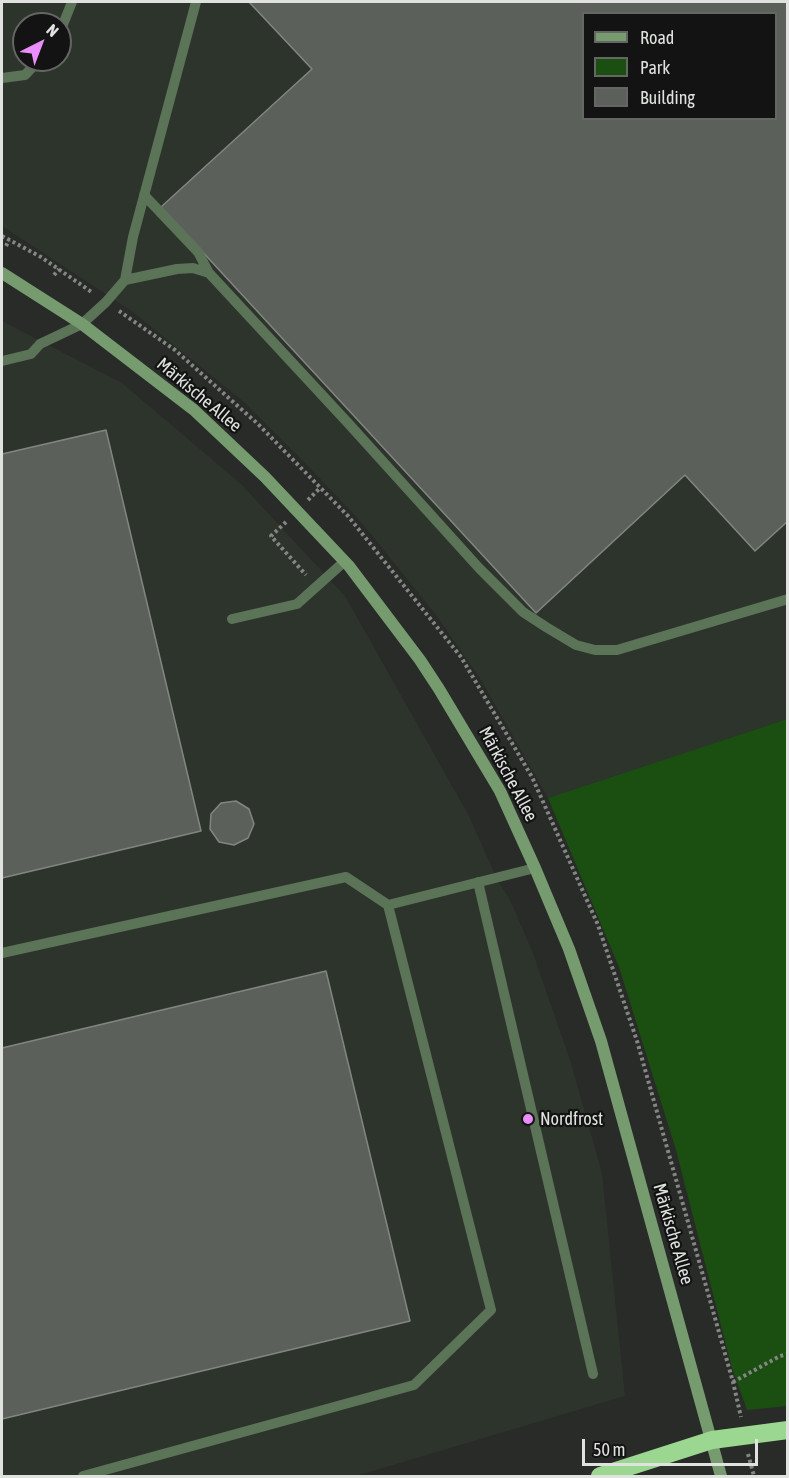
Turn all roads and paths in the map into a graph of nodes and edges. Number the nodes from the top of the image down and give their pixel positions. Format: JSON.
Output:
{"nodes":[{"id":1,"x":196,"y":2,"type":"edge"},
{"id":2,"x":28,"y":72,"type":"edge"},
{"id":3,"x":2,"y":78,"type":"edge"},
{"id":4,"x":144,"y":195,"type":"junction"},
{"id":5,"x":2,"y":236,"type":"edge"},
{"id":6,"x":9,"y":240,"type":"junction"},
{"id":7,"x":6,"y":246,"type":"dead end"},
{"id":8,"x":59,"y":269,"type":"junction"},
{"id":9,"x":2,"y":273,"type":"edge"},
{"id":10,"x":209,"y":273,"type":"junction"},
{"id":11,"x":54,"y":275,"type":"dead end"},
{"id":12,"x":125,"y":280,"type":"junction"},
{"id":13,"x":106,"y":302,"type":"junction"},
{"id":14,"x":82,"y":324,"type":"junction"},
{"id":15,"x":2,"y":361,"type":"edge"},
{"id":16,"x":345,"y":561,"type":"junction"},
{"id":17,"x":788,"y":599,"type":"edge"},
{"id":18,"x":232,"y":619,"type":"dead end"},
{"id":19,"x":535,"y":868,"type":"junction"},
{"id":20,"x":478,"y":882,"type":"junction"},
{"id":21,"x":388,"y":904,"type":"junction"},
{"id":22,"x":2,"y":953,"type":"edge"},
{"id":23,"x":788,"y":1354,"type":"edge"},
{"id":24,"x":593,"y":1374,"type":"dead end"},
{"id":25,"x":788,"y":1430,"type":"edge"},
{"id":26,"x":712,"y":1440,"type":"junction"},
{"id":27,"x":747,"y":1452,"type":"dead end"},
{"id":28,"x":83,"y":1476,"type":"edge"},
{"id":29,"x":600,"y":1476,"type":"edge"},
{"id":30,"x":722,"y":1476,"type":"edge"},
{"id":31,"x":754,"y":1476,"type":"edge"}],
"edges":[{"from":1,"to":4,"type":"lane"},
{"from":2,"to":3,"type":"lane"},
{"from":4,"to":10,"type":"lane"},
{"from":4,"to":12,"type":"lane"},
{"from":5,"to":6,"type":"path"},
{"from":6,"to":7,"type":"path"},
{"from":6,"to":8,"type":"path"},
{"from":8,"to":11,"type":"path"},
{"from":8,"to":13,"type":"path"},
{"from":9,"to":14,"type":"street","name":"Märkische Allee"},
{"from":10,"to":12,"type":"lane"},
{"from":10,"to":17,"type":"lane"},
{"from":12,"to":13,"type":"lane"},
{"from":13,"to":14,"type":"lane"},
{"from":13,"to":23,"type":"path"},
{"from":14,"to":15,"type":"lane"},
{"from":14,"to":16,"type":"street","name":"Märkische Allee"},
{"from":16,"to":18,"type":"lane"},
{"from":16,"to":19,"type":"street","name":"Märkische Allee"},
{"from":19,"to":20,"type":"lane"},
{"from":19,"to":26,"type":"street","name":"Märkische Allee"},
{"from":20,"to":21,"type":"lane"},
{"from":20,"to":24,"type":"lane"},
{"from":21,"to":22,"type":"lane"},
{"from":21,"to":28,"type":"lane"},
{"from":25,"to":26,"type":"highway"},
{"from":26,"to":29,"type":"highway"},
{"from":26,"to":30,"type":"street","name":"Märkische Allee"},
{"from":27,"to":31,"type":"path"}]}
